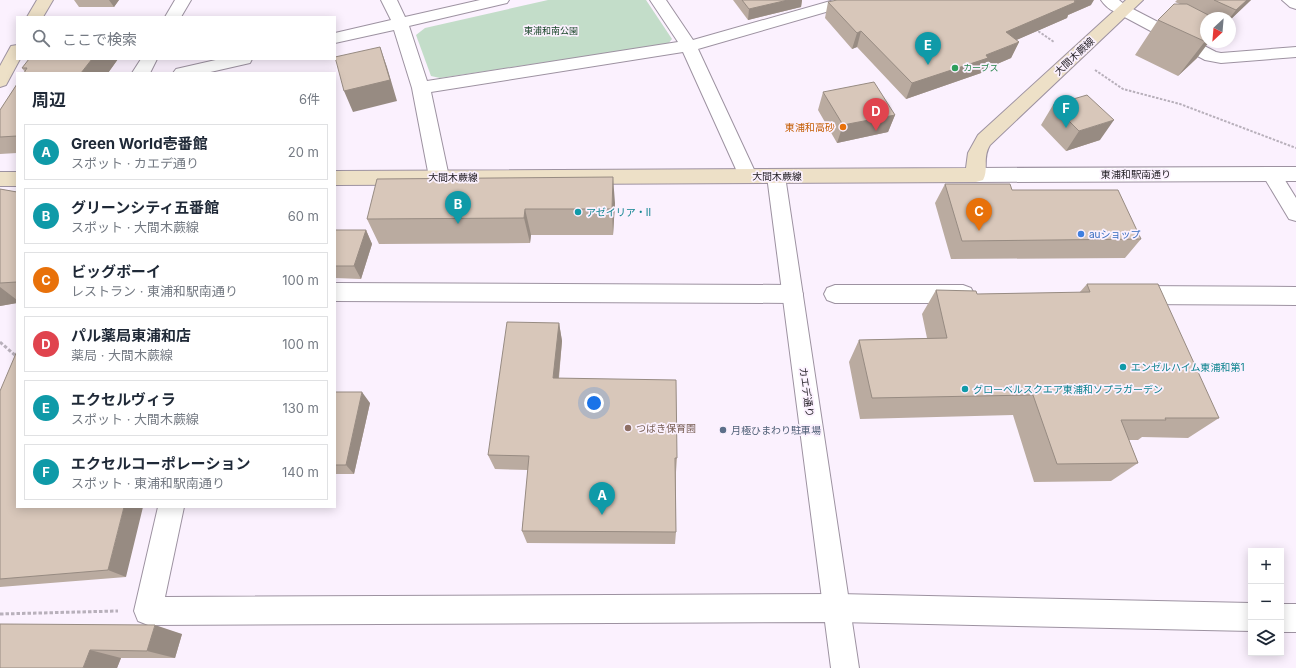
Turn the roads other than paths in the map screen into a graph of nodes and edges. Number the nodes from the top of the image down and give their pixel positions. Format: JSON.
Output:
{"nodes":[{"id":1,"x":45,"y":0,"type":"edge"},
{"id":2,"x":183,"y":0,"type":"edge"},
{"id":3,"x":389,"y":0,"type":"edge"},
{"id":4,"x":501,"y":0,"type":"edge"},
{"id":5,"x":658,"y":0,"type":"edge"},
{"id":6,"x":851,"y":0,"type":"edge"},
{"id":7,"x":1109,"y":0,"type":"edge"},
{"id":8,"x":1290,"y":0,"type":"edge"},
{"id":9,"x":1296,"y":4,"type":"edge"},
{"id":10,"x":1129,"y":5,"type":"edge"},
{"id":11,"x":36,"y":16,"type":"edge"},
{"id":12,"x":174,"y":16,"type":"edge"},
{"id":13,"x":400,"y":24,"type":"junction"},
{"id":14,"x":336,"y":38,"type":"edge"},
{"id":15,"x":689,"y":46,"type":"junction"},
{"id":16,"x":16,"y":52,"type":"edge"},
{"id":17,"x":1296,"y":52,"type":"edge"},
{"id":18,"x":148,"y":60,"type":"edge"},
{"id":19,"x":240,"y":60,"type":"edge"},
{"id":20,"x":142,"y":72,"type":"edge"},
{"id":21,"x":186,"y":72,"type":"edge"},
{"id":22,"x":0,"y":81,"type":"edge"},
{"id":23,"x":421,"y":88,"type":"junction"},
{"id":24,"x":1271,"y":174,"type":"junction"},
{"id":25,"x":1296,"y":174,"type":"edge"},
{"id":26,"x":976,"y":175,"type":"junction"},
{"id":27,"x":748,"y":176,"type":"junction"},
{"id":28,"x":776,"y":176,"type":"junction"},
{"id":29,"x":439,"y":177,"type":"junction"},
{"id":30,"x":336,"y":178,"type":"edge"},
{"id":31,"x":0,"y":179,"type":"edge"},
{"id":32,"x":16,"y":179,"type":"edge"},
{"id":33,"x":1296,"y":214,"type":"edge"},
{"id":34,"x":336,"y":292,"type":"edge"},
{"id":35,"x":792,"y":294,"type":"junction"},
{"id":36,"x":835,"y":294,"type":"dead end"},
{"id":37,"x":986,"y":294,"type":"edge"},
{"id":38,"x":1113,"y":295,"type":"edge"},
{"id":39,"x":1296,"y":296,"type":"edge"},
{"id":40,"x":171,"y":508,"type":"edge"},
{"id":41,"x":838,"y":608,"type":"junction"},
{"id":42,"x":1248,"y":617,"type":"edge"},
{"id":43,"x":1284,"y":618,"type":"edge"},
{"id":44,"x":1296,"y":618,"type":"edge"},
{"id":45,"x":845,"y":668,"type":"edge"}],
"edges":[{"from":1,"to":11,"type":"main road"},
{"from":2,"to":12,"type":"street"},
{"from":3,"to":13,"type":"street"},
{"from":4,"to":13,"type":"street"},
{"from":5,"to":15,"type":"street"},
{"from":6,"to":15,"type":"street"},
{"from":7,"to":10,"type":"street"},
{"from":8,"to":9,"type":"street"},
{"from":10,"to":17,"type":"street"},
{"from":10,"to":26,"type":"main road","name":"大間木蕨線"},
{"from":13,"to":14,"type":"street"},
{"from":13,"to":23,"type":"street"},
{"from":15,"to":23,"type":"street"},
{"from":15,"to":27,"type":"street"},
{"from":16,"to":22,"type":"main road"},
{"from":18,"to":20,"type":"street"},
{"from":19,"to":21,"type":"street"},
{"from":23,"to":29,"type":"street"},
{"from":24,"to":25,"type":"street","name":"東浦和駅南通り"},
{"from":24,"to":26,"type":"street","name":"東浦和駅南通り"},
{"from":24,"to":33,"type":"street"},
{"from":26,"to":28,"type":"main road","name":"大間木蕨線"},
{"from":27,"to":28,"type":"main road","name":"大間木蕨線"},
{"from":27,"to":29,"type":"main road","name":"大間木蕨線"},
{"from":28,"to":35,"type":"street","name":"カエデ通り"},
{"from":29,"to":30,"type":"main road","name":"大間木蕨線"},
{"from":31,"to":32,"type":"main road"},
{"from":34,"to":35,"type":"street"},
{"from":35,"to":41,"type":"street","name":"カエデ通り"},
{"from":36,"to":37,"type":"street"},
{"from":38,"to":39,"type":"street"},
{"from":40,"to":41,"type":"street"},
{"from":41,"to":42,"type":"street"},
{"from":41,"to":45,"type":"street","name":"カエデ通り"},
{"from":43,"to":44,"type":"street"}]}
